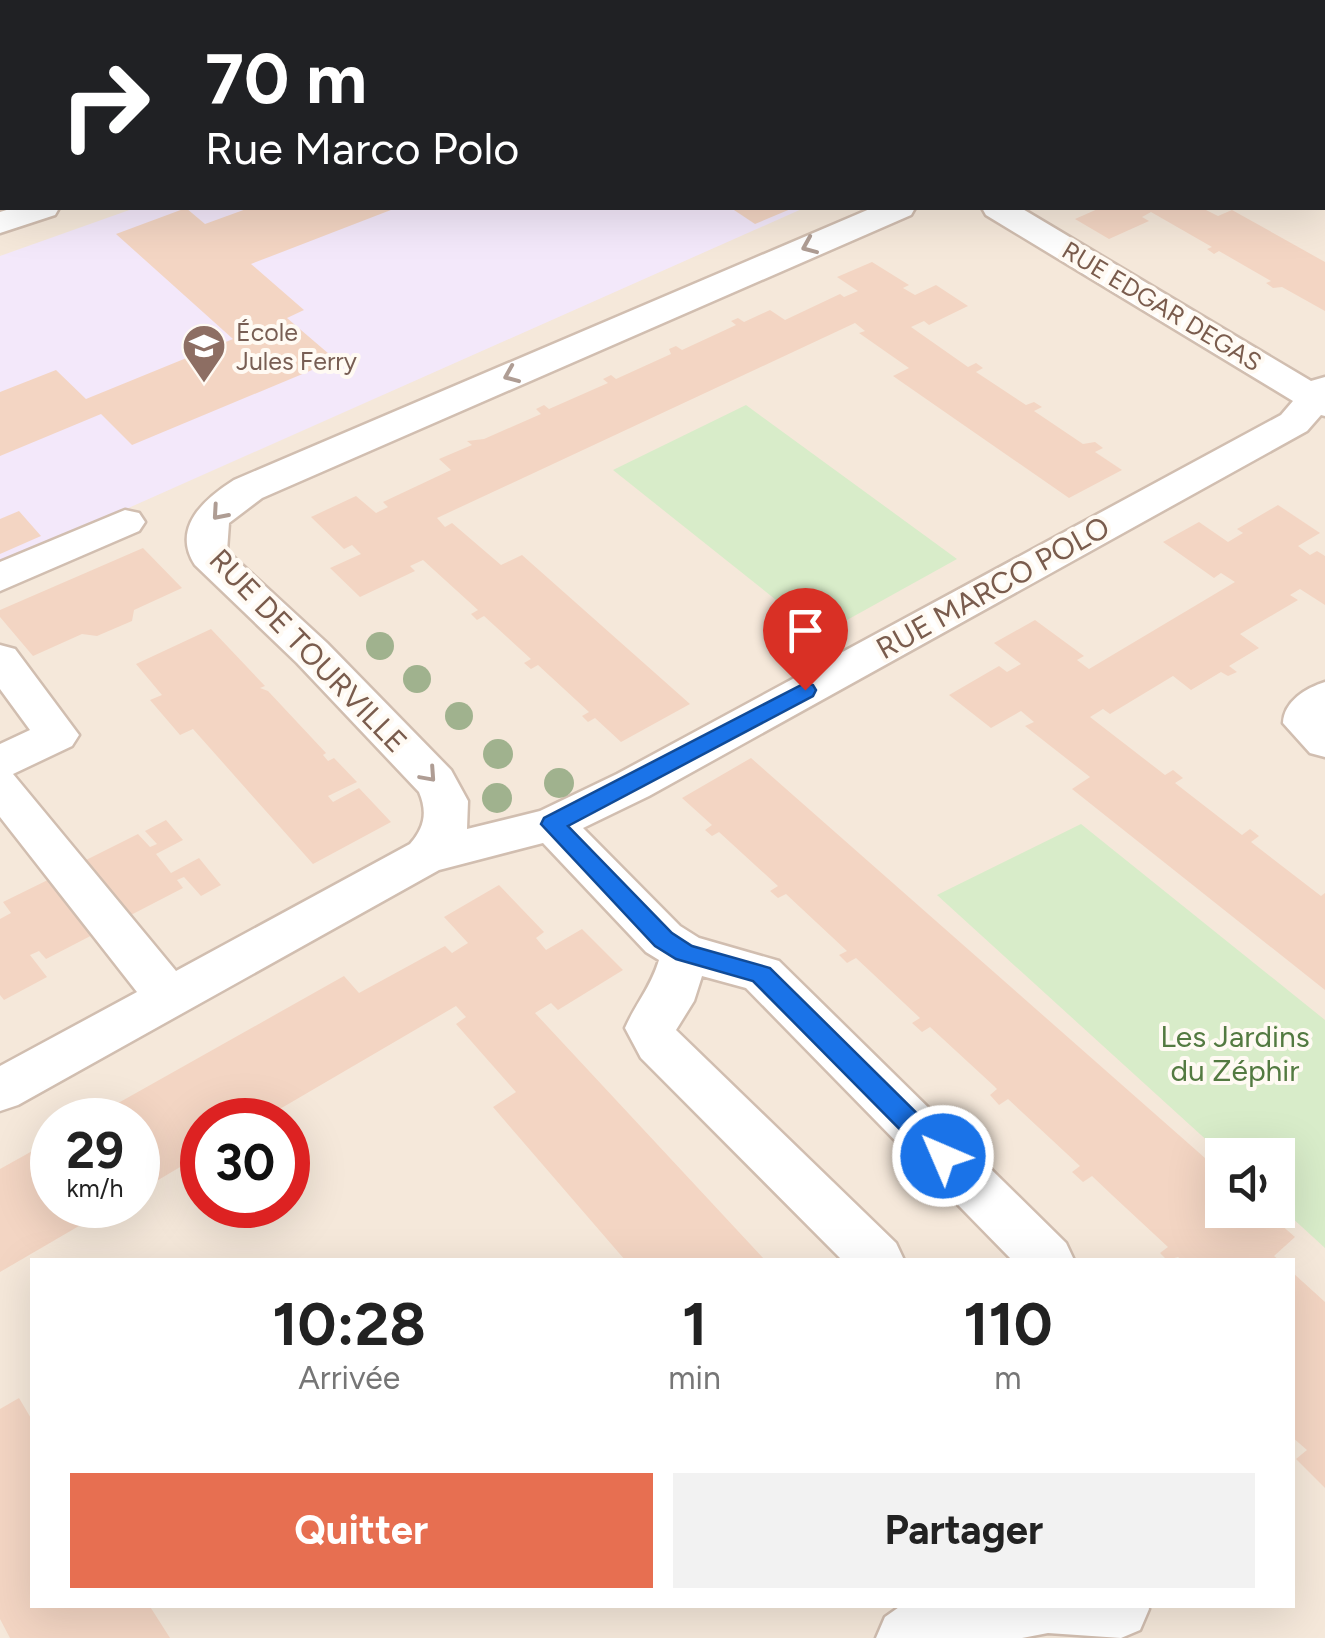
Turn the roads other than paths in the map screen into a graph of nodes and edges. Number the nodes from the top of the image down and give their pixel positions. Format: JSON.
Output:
{"nodes":[{"id":1,"x":37,"y":210,"type":"edge"},
{"id":2,"x":894,"y":210,"type":"edge"},
{"id":3,"x":1001,"y":210,"type":"edge"},
{"id":4,"x":0,"y":222,"type":"edge"},
{"id":5,"x":1321,"y":397,"type":"edge"},
{"id":6,"x":125,"y":522,"type":"dead end"},
{"id":7,"x":0,"y":578,"type":"edge"},
{"id":8,"x":0,"y":660,"type":"edge"},
{"id":9,"x":1325,"y":698,"type":"edge"},
{"id":10,"x":1325,"y":742,"type":"edge"},
{"id":11,"x":0,"y":762,"type":"edge"},
{"id":12,"x":0,"y":786,"type":"edge"},
{"id":13,"x":552,"y":824,"type":"junction"},
{"id":14,"x":426,"y":856,"type":"junction"},
{"id":15,"x":685,"y":953,"type":"junction"},
{"id":16,"x":169,"y":997,"type":"junction"},
{"id":17,"x":0,"y":1090,"type":"edge"},
{"id":18,"x":875,"y":1258,"type":"edge"},
{"id":19,"x":1045,"y":1258,"type":"edge"},
{"id":20,"x":1023,"y":1608,"type":"edge"},
{"id":21,"x":1070,"y":1608,"type":"edge"},
{"id":22,"x":1122,"y":1617,"type":"edge"},
{"id":23,"x":907,"y":1638,"type":"edge"}],
"edges":[{"from":1,"to":4,"type":"street"},
{"from":2,"to":14,"type":"street","name":"RUE DE TOURVILLE","one_way":true},
{"from":3,"to":5,"type":"street","name":"RUE EDGAR DEGAS"},
{"from":5,"to":13,"type":"street","name":"RUE MARCO POLO"},
{"from":6,"to":7,"type":"street"},
{"from":8,"to":11,"type":"street"},
{"from":9,"to":10,"type":"street"},
{"from":12,"to":16,"type":"street"},
{"from":13,"to":14,"type":"street","name":"RUE MARCO POLO"},
{"from":13,"to":15,"type":"street"},
{"from":14,"to":16,"type":"street"},
{"from":15,"to":18,"type":"street"},
{"from":15,"to":19,"type":"street"},
{"from":16,"to":17,"type":"street"},
{"from":20,"to":23,"type":"street"},
{"from":21,"to":22,"type":"street"}]}
